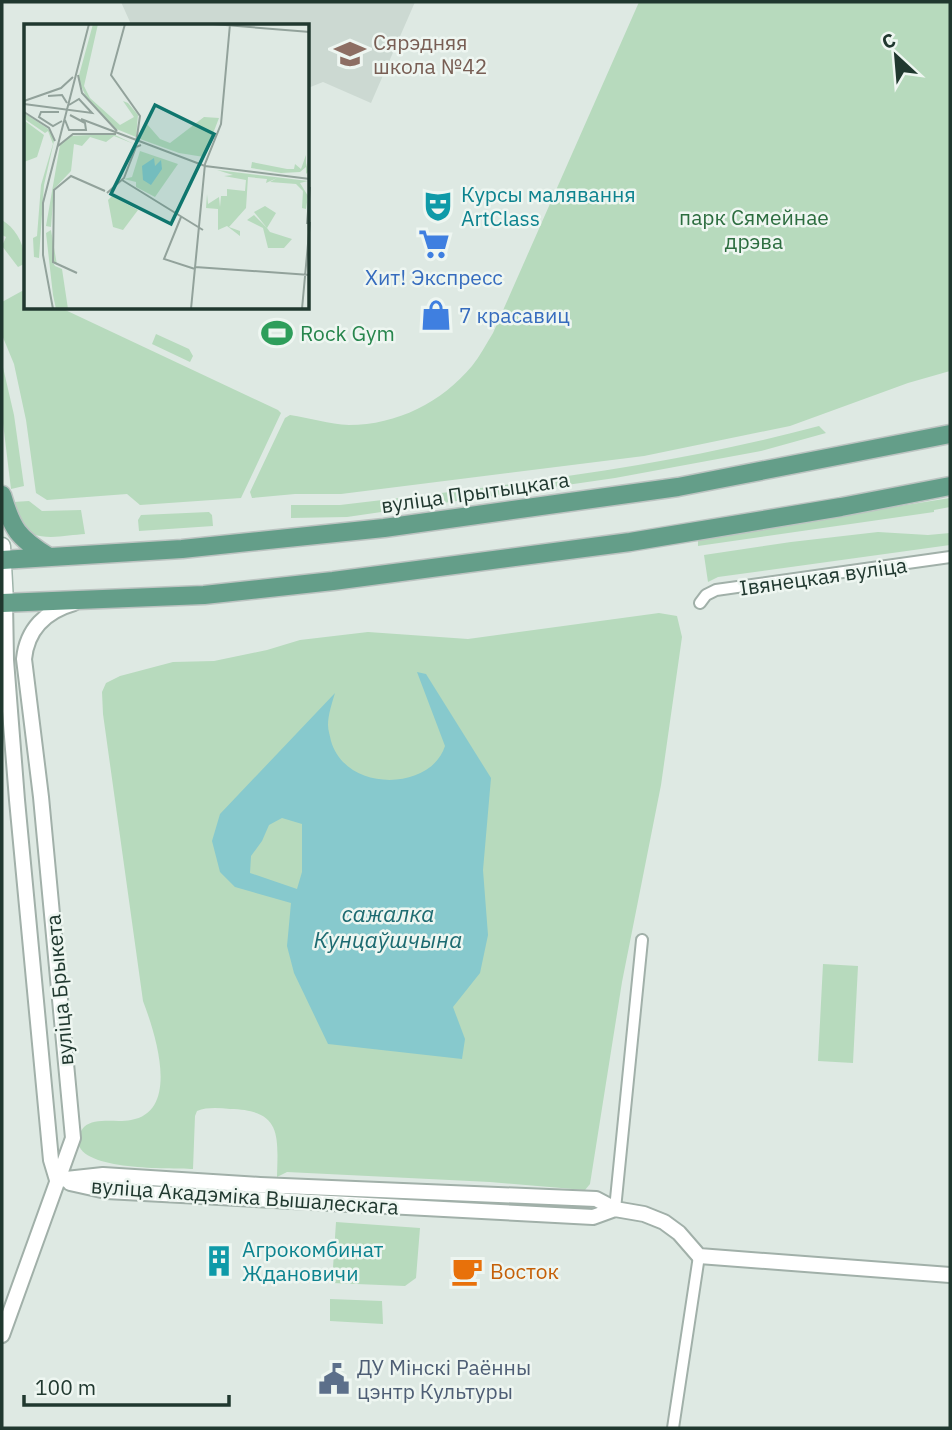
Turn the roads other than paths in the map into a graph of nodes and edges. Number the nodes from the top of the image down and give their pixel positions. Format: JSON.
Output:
{"nodes":[{"id":1,"x":950,"y":434,"type":"edge"},
{"id":2,"x":950,"y":485,"type":"edge"},
{"id":3,"x":2,"y":495,"type":"edge"},
{"id":4,"x":2,"y":555,"type":"edge"},
{"id":5,"x":49,"y":557,"type":"junction"},
{"id":6,"x":950,"y":557,"type":"edge"},
{"id":7,"x":82,"y":601,"type":"junction"},
{"id":8,"x":3,"y":602,"type":"edge"},
{"id":9,"x":700,"y":603,"type":"dead end"},
{"id":10,"x":41,"y":797,"type":"junction"},
{"id":11,"x":17,"y":800,"type":"junction"},
{"id":12,"x":642,"y":940,"type":"dead end"},
{"id":13,"x":60,"y":1006,"type":"junction"},
{"id":14,"x":37,"y":1007,"type":"junction"},
{"id":15,"x":57,"y":1180,"type":"junction"},
{"id":16,"x":615,"y":1209,"type":"junction"},
{"id":17,"x":698,"y":1256,"type":"junction"},
{"id":18,"x":950,"y":1275,"type":"edge"},
{"id":19,"x":2,"y":1335,"type":"edge"},
{"id":20,"x":673,"y":1428,"type":"edge"}],
"edges":[{"from":1,"to":5,"type":"main road","name":"вуліца Прытыцкага"},
{"from":2,"to":7,"type":"main road"},
{"from":3,"to":5,"type":"main road"},
{"from":4,"to":5,"type":"main road","name":"вуліца Прытыцкага"},
{"from":4,"to":8,"type":"main road"},
{"from":6,"to":9,"type":"street","name":"Івянецкая вуліца"},
{"from":7,"to":8,"type":"main road"},
{"from":7,"to":10,"type":"street","name":"вуліца Брыкета"},
{"from":8,"to":11,"type":"street","name":"вуліца Брыкета"},
{"from":10,"to":11,"type":"street"},
{"from":10,"to":13,"type":"street","name":"вуліца Брыкета"},
{"from":11,"to":14,"type":"street","name":"вуліца Брыкета"},
{"from":12,"to":16,"type":"street"},
{"from":13,"to":14,"type":"street"},
{"from":13,"to":15,"type":"street","name":"вуліца Брыкета"},
{"from":14,"to":15,"type":"street","name":"вуліца Брыкета"},
{"from":15,"to":16,"type":"street","name":"вуліца Акадэміка Вышалескага"},
{"from":15,"to":19,"type":"street","name":"вуліца Брыкета"},
{"from":16,"to":17,"type":"street","name":"вуліца Акадэміка Вышалескага"},
{"from":17,"to":18,"type":"street"},
{"from":17,"to":20,"type":"street"}]}
